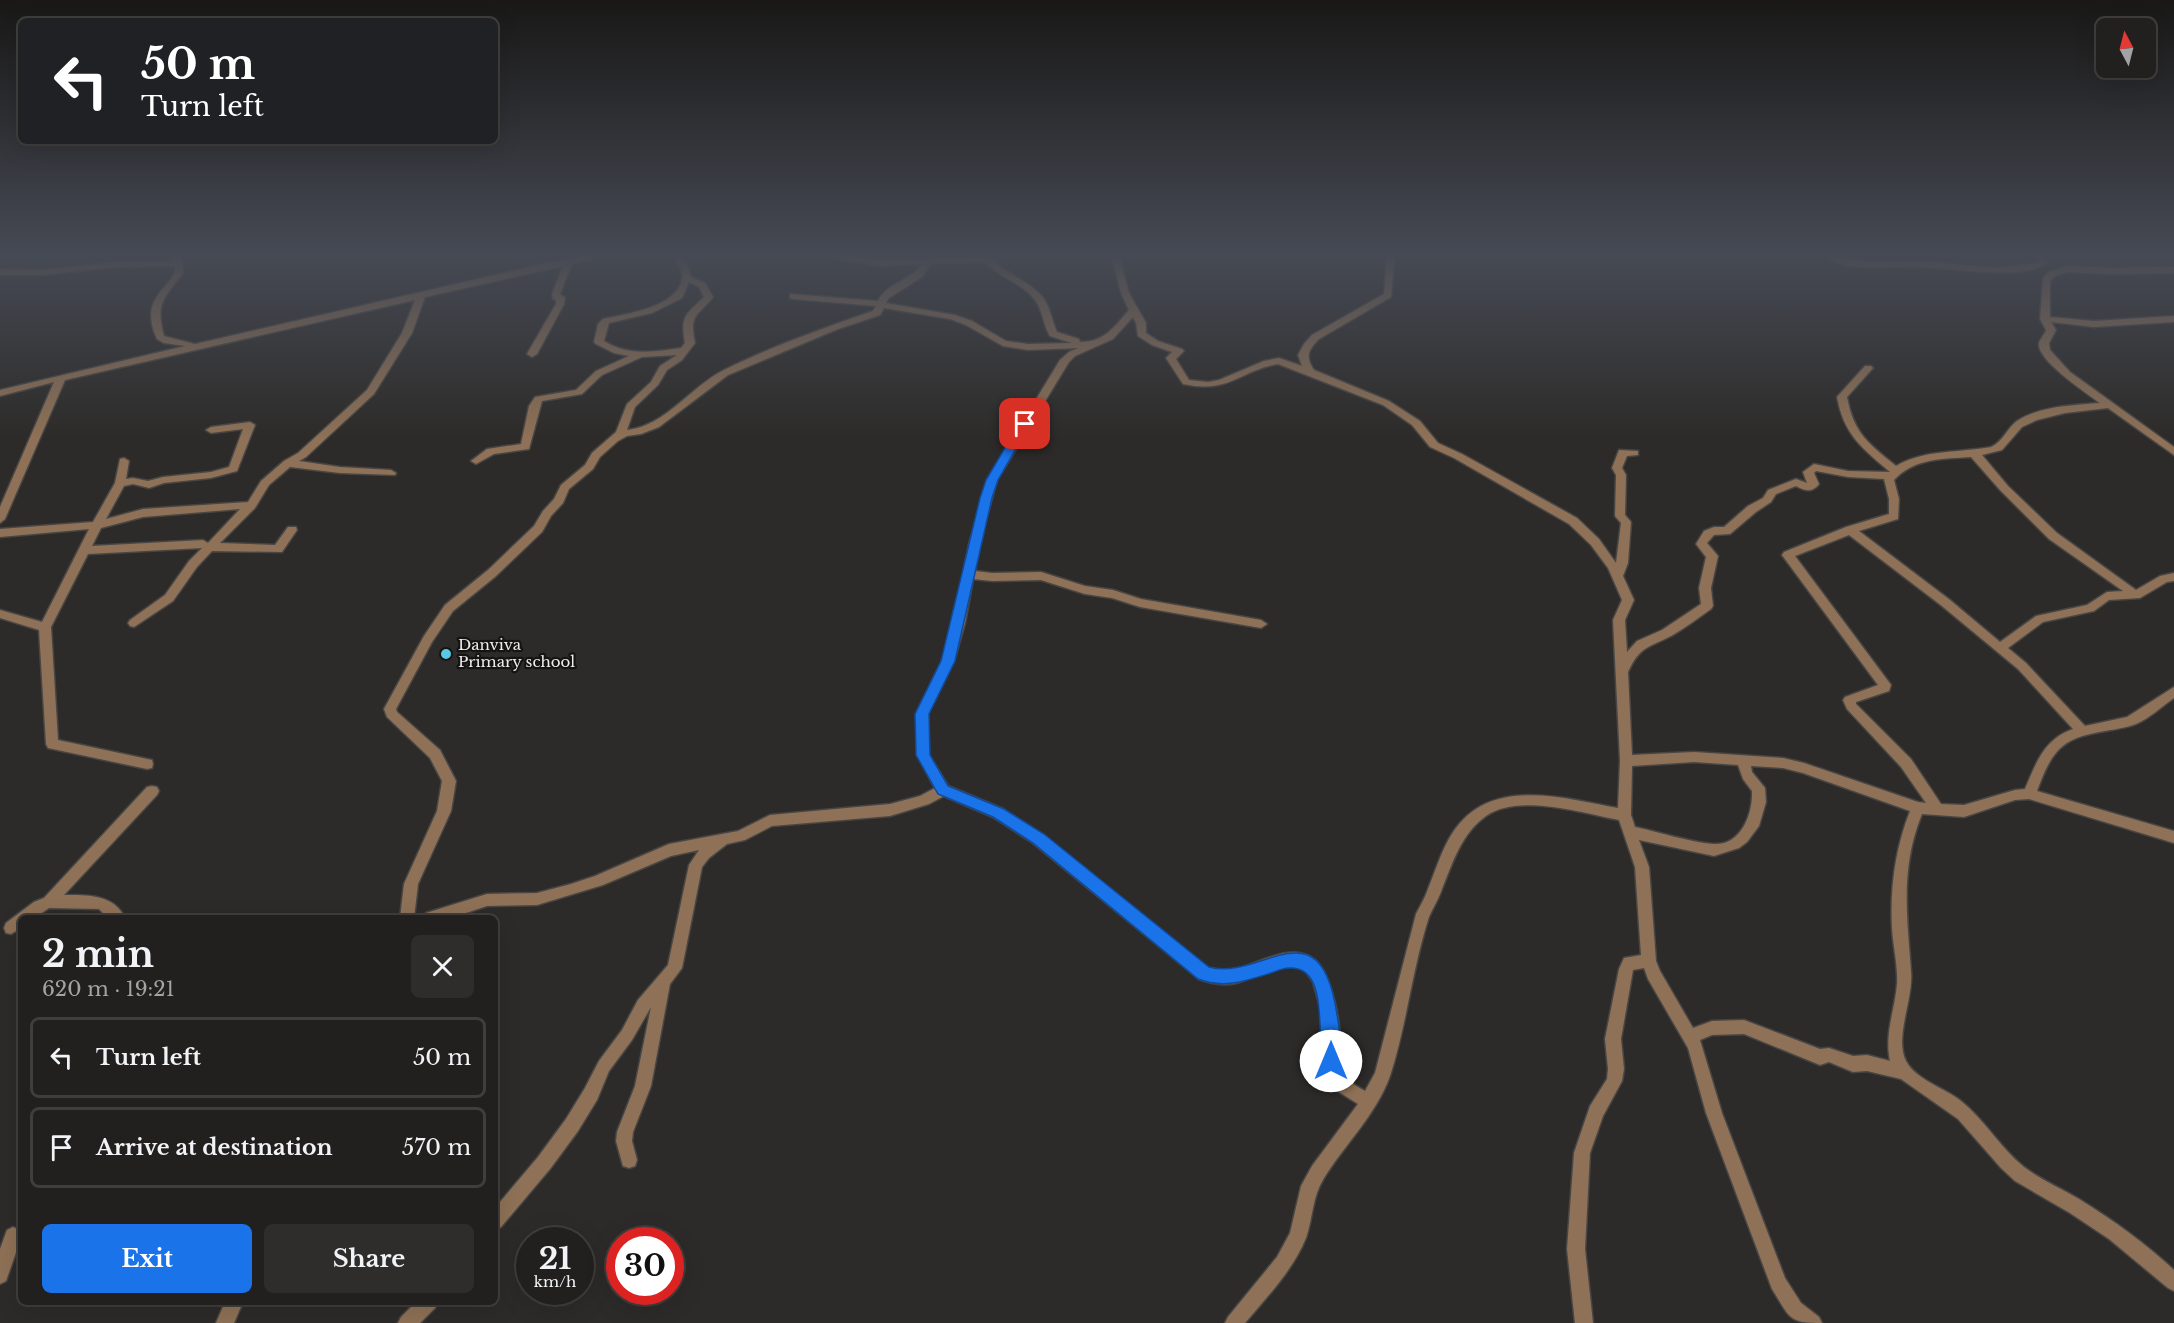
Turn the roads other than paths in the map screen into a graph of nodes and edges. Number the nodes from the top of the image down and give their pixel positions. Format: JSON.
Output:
{"nodes":[{"id":1,"x":155,"y":316,"type":"edge"},
{"id":2,"x":327,"y":316,"type":"edge"},
{"id":3,"x":414,"y":316,"type":"edge"},
{"id":4,"x":553,"y":316,"type":"edge"},
{"id":5,"x":625,"y":316,"type":"edge"},
{"id":6,"x":691,"y":316,"type":"edge"},
{"id":7,"x":872,"y":316,"type":"edge"},
{"id":8,"x":945,"y":316,"type":"edge"},
{"id":9,"x":1047,"y":316,"type":"edge"},
{"id":10,"x":1129,"y":316,"type":"edge"},
{"id":11,"x":1137,"y":316,"type":"edge"},
{"id":12,"x":1349,"y":316,"type":"edge"},
{"id":13,"x":2045,"y":316,"type":"edge"},
{"id":14,"x":2045,"y":319,"type":"junction"},
{"id":15,"x":2174,"y":319,"type":"edge"},
{"id":16,"x":208,"y":343,"type":"junction"},
{"id":17,"x":1092,"y":345,"type":"junction"},
{"id":18,"x":686,"y":350,"type":"junction"},
{"id":19,"x":532,"y":354,"type":"dead end"},
{"id":20,"x":641,"y":354,"type":"junction"},
{"id":21,"x":1868,"y":368,"type":"dead end"},
{"id":22,"x":1311,"y":372,"type":"junction"},
{"id":23,"x":61,"y":377,"type":"junction"},
{"id":24,"x":0,"y":393,"type":"edge"},
{"id":25,"x":2110,"y":405,"type":"junction"},
{"id":26,"x":211,"y":430,"type":"dead end"},
{"id":27,"x":614,"y":441,"type":"junction"},
{"id":28,"x":1973,"y":452,"type":"junction"},
{"id":29,"x":2174,"y":452,"type":"edge"},
{"id":30,"x":1634,"y":453,"type":"dead end"},
{"id":31,"x":124,"y":461,"type":"dead end"},
{"id":32,"x":476,"y":461,"type":"dead end"},
{"id":33,"x":288,"y":463,"type":"junction"},
{"id":34,"x":391,"y":473,"type":"dead end"},
{"id":35,"x":1894,"y":474,"type":"junction"},
{"id":36,"x":120,"y":483,"type":"junction"},
{"id":37,"x":250,"y":506,"type":"junction"},
{"id":38,"x":0,"y":519,"type":"edge"},
{"id":39,"x":97,"y":525,"type":"junction"},
{"id":40,"x":292,"y":530,"type":"dead end"},
{"id":41,"x":1850,"y":530,"type":"junction"},
{"id":42,"x":0,"y":533,"type":"edge"},
{"id":43,"x":206,"y":545,"type":"junction"},
{"id":44,"x":86,"y":550,"type":"junction"},
{"id":45,"x":967,"y":574,"type":"junction"},
{"id":46,"x":1617,"y":577,"type":"junction"},
{"id":47,"x":2174,"y":577,"type":"edge"},
{"id":48,"x":2136,"y":595,"type":"junction"},
{"id":49,"x":0,"y":614,"type":"edge"},
{"id":50,"x":134,"y":623,"type":"dead end"},
{"id":51,"x":1261,"y":624,"type":"dead end"},
{"id":52,"x":45,"y":627,"type":"junction"},
{"id":53,"x":2000,"y":648,"type":"junction"},
{"id":54,"x":1622,"y":672,"type":"junction"},
{"id":55,"x":2174,"y":692,"type":"edge"},
{"id":56,"x":2081,"y":730,"type":"junction"},
{"id":57,"x":1744,"y":759,"type":"junction"},
{"id":58,"x":1626,"y":761,"type":"junction"},
{"id":59,"x":147,"y":764,"type":"dead end"},
{"id":60,"x":943,"y":790,"type":"junction"},
{"id":61,"x":153,"y":791,"type":"dead end"},
{"id":62,"x":2030,"y":794,"type":"junction"},
{"id":63,"x":1918,"y":808,"type":"junction"},
{"id":64,"x":1938,"y":810,"type":"junction"},
{"id":65,"x":1624,"y":815,"type":"junction"},
{"id":66,"x":1631,"y":832,"type":"junction"},
{"id":67,"x":2174,"y":837,"type":"edge"},
{"id":68,"x":727,"y":839,"type":"junction"},
{"id":69,"x":49,"y":902,"type":"junction"},
{"id":70,"x":27,"y":915,"type":"edge"},
{"id":71,"x":115,"y":915,"type":"edge"},
{"id":72,"x":407,"y":915,"type":"edge"},
{"id":73,"x":440,"y":915,"type":"edge"},
{"id":74,"x":1649,"y":961,"type":"junction"},
{"id":75,"x":663,"y":983,"type":"junction"},
{"id":76,"x":1690,"y":1036,"type":"junction"},
{"id":77,"x":1904,"y":1072,"type":"junction"},
{"id":78,"x":1368,"y":1101,"type":"junction"},
{"id":79,"x":628,"y":1160,"type":"dead end"},
{"id":80,"x":498,"y":1217,"type":"edge"},
{"id":81,"x":13,"y":1236,"type":"dead end"},
{"id":82,"x":0,"y":1275,"type":"edge"},
{"id":83,"x":2174,"y":1282,"type":"edge"},
{"id":84,"x":233,"y":1305,"type":"edge"},
{"id":85,"x":426,"y":1305,"type":"edge"},
{"id":86,"x":225,"y":1323,"type":"edge"},
{"id":87,"x":408,"y":1323,"type":"edge"},
{"id":88,"x":1234,"y":1323,"type":"edge"},
{"id":89,"x":1584,"y":1323,"type":"edge"},
{"id":90,"x":1813,"y":1323,"type":"edge"}],
"edges":[{"from":1,"to":16,"type":"street"},
{"from":2,"to":16,"type":"street"},
{"from":3,"to":33,"type":"street"},
{"from":4,"to":19,"type":"street"},
{"from":5,"to":20,"type":"street"},
{"from":6,"to":18,"type":"street"},
{"from":7,"to":27,"type":"street"},
{"from":8,"to":17,"type":"street"},
{"from":9,"to":17,"type":"street"},
{"from":10,"to":17,"type":"street"},
{"from":11,"to":22,"type":"street"},
{"from":12,"to":22,"type":"street"},
{"from":13,"to":14,"type":"street"},
{"from":14,"to":15,"type":"street"},
{"from":14,"to":25,"type":"street"},
{"from":16,"to":23,"type":"street"},
{"from":17,"to":45,"type":"street"},
{"from":18,"to":20,"type":"street"},
{"from":18,"to":27,"type":"street"},
{"from":20,"to":32,"type":"street"},
{"from":21,"to":35,"type":"street"},
{"from":22,"to":46,"type":"street"},
{"from":23,"to":24,"type":"street"},
{"from":23,"to":38,"type":"street"},
{"from":25,"to":28,"type":"street"},
{"from":25,"to":29,"type":"street"},
{"from":26,"to":36,"type":"street"},
{"from":27,"to":72,"type":"street"},
{"from":28,"to":35,"type":"street"},
{"from":28,"to":48,"type":"street"},
{"from":30,"to":46,"type":"street"},
{"from":31,"to":36,"type":"street"},
{"from":33,"to":34,"type":"street"},
{"from":33,"to":37,"type":"street"},
{"from":35,"to":41,"type":"street"},
{"from":35,"to":54,"type":"street"},
{"from":36,"to":39,"type":"street"},
{"from":37,"to":39,"type":"street"},
{"from":37,"to":43,"type":"street"},
{"from":39,"to":42,"type":"street"},
{"from":39,"to":44,"type":"street"},
{"from":40,"to":43,"type":"street"},
{"from":41,"to":53,"type":"street"},
{"from":41,"to":64,"type":"street"},
{"from":43,"to":44,"type":"street"},
{"from":43,"to":50,"type":"street"},
{"from":44,"to":52,"type":"street"},
{"from":45,"to":51,"type":"street"},
{"from":45,"to":60,"type":"street"},
{"from":46,"to":54,"type":"street"},
{"from":47,"to":48,"type":"street"},
{"from":48,"to":53,"type":"street"},
{"from":49,"to":52,"type":"street"},
{"from":52,"to":59,"type":"street"},
{"from":53,"to":56,"type":"street"},
{"from":54,"to":58,"type":"street"},
{"from":55,"to":56,"type":"street"},
{"from":56,"to":62,"type":"street"},
{"from":57,"to":58,"type":"street"},
{"from":57,"to":63,"type":"street"},
{"from":57,"to":66,"type":"street"},
{"from":58,"to":65,"type":"street"},
{"from":60,"to":68,"type":"street"},
{"from":60,"to":78,"type":"street"},
{"from":61,"to":69,"type":"street"},
{"from":62,"to":64,"type":"street"},
{"from":62,"to":67,"type":"street"},
{"from":63,"to":64,"type":"street"},
{"from":63,"to":77,"type":"street"},
{"from":65,"to":66,"type":"street"},
{"from":65,"to":78,"type":"street"},
{"from":66,"to":74,"type":"street"},
{"from":68,"to":73,"type":"street"},
{"from":68,"to":75,"type":"street"},
{"from":69,"to":70,"type":"street"},
{"from":69,"to":71,"type":"street"},
{"from":74,"to":76,"type":"street"},
{"from":74,"to":89,"type":"street"},
{"from":75,"to":79,"type":"street"},
{"from":75,"to":80,"type":"street"},
{"from":76,"to":77,"type":"street"},
{"from":76,"to":90,"type":"street"},
{"from":77,"to":83,"type":"street"},
{"from":78,"to":88,"type":"street"},
{"from":81,"to":82,"type":"street"},
{"from":84,"to":86,"type":"street"},
{"from":85,"to":87,"type":"street"}]}
